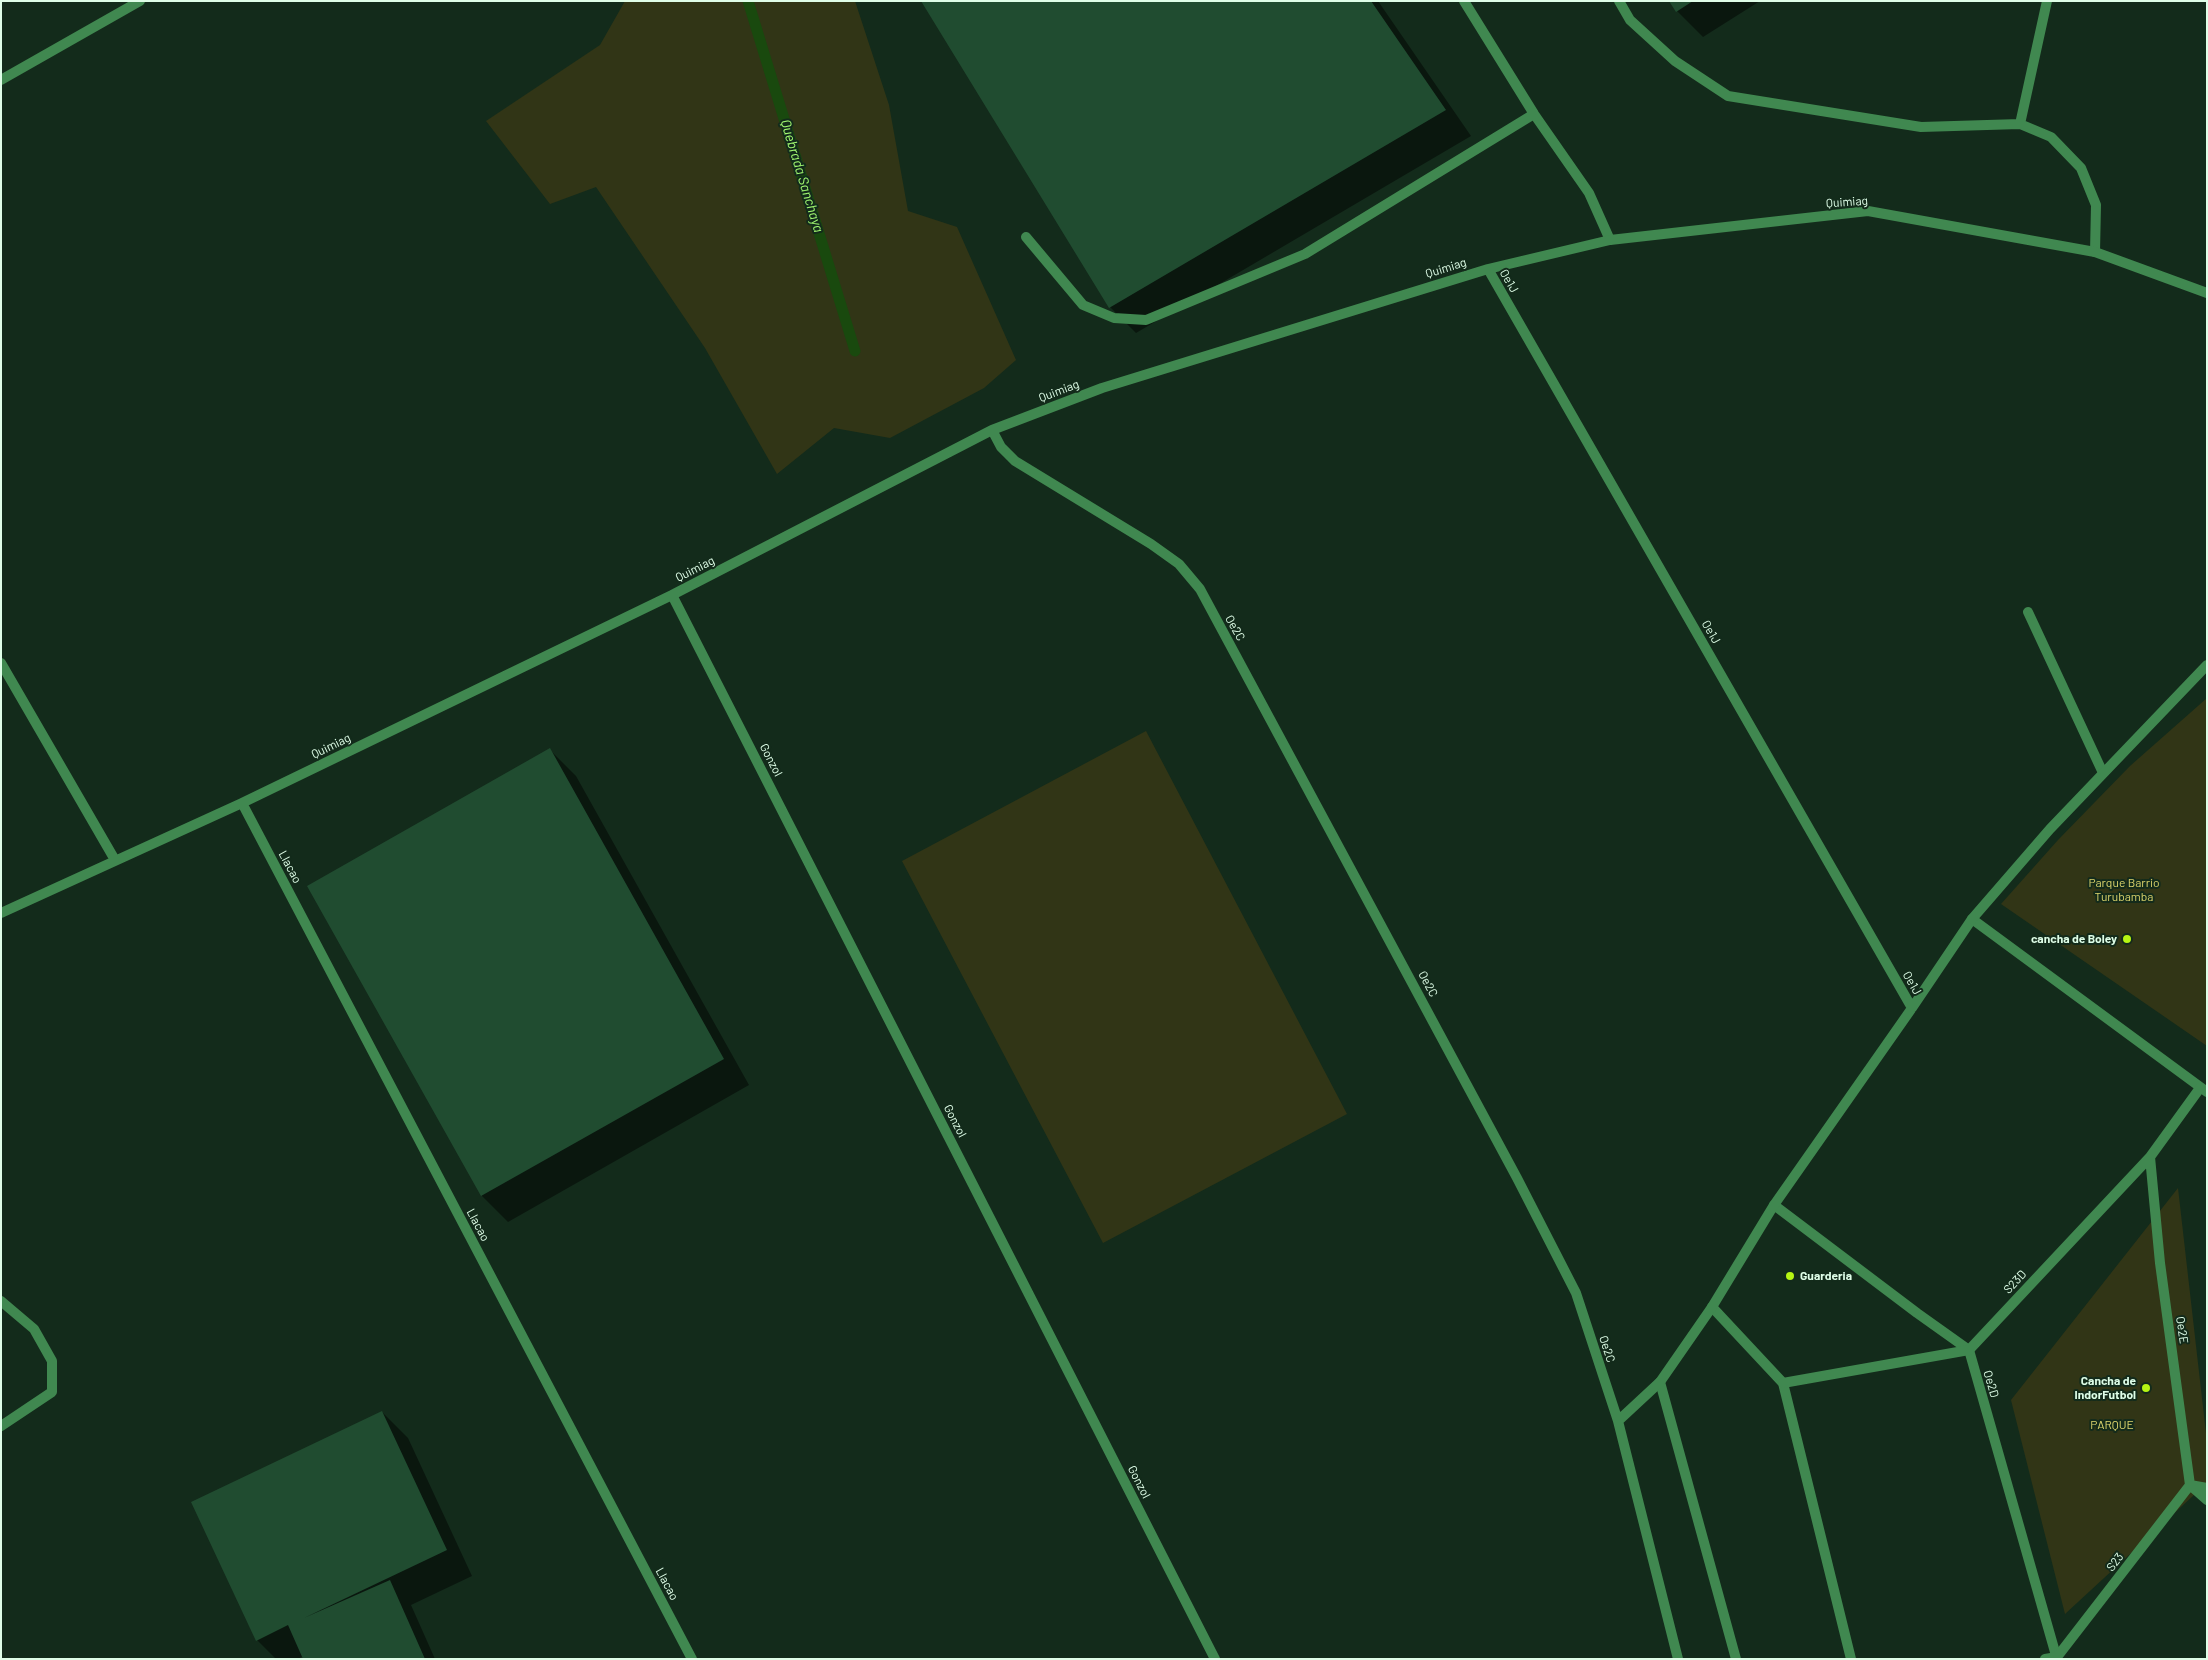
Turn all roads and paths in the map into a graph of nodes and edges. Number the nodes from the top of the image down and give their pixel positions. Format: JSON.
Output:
{"nodes":[{"id":1,"x":140,"y":1,"type":"edge"},
{"id":2,"x":1464,"y":1,"type":"edge"},
{"id":3,"x":1618,"y":1,"type":"edge"},
{"id":4,"x":2047,"y":1,"type":"edge"},
{"id":5,"x":1,"y":80,"type":"edge"},
{"id":6,"x":1534,"y":114,"type":"junction"},
{"id":7,"x":2020,"y":124,"type":"junction"},
{"id":8,"x":1026,"y":237,"type":"dead end"},
{"id":9,"x":1610,"y":240,"type":"junction"},
{"id":10,"x":2095,"y":252,"type":"junction"},
{"id":11,"x":1488,"y":268,"type":"junction"},
{"id":12,"x":2207,"y":293,"type":"edge"},
{"id":13,"x":992,"y":430,"type":"junction"},
{"id":14,"x":672,"y":595,"type":"junction"},
{"id":15,"x":2028,"y":612,"type":"dead end"},
{"id":16,"x":1,"y":662,"type":"edge"},
{"id":17,"x":2207,"y":664,"type":"edge"},
{"id":18,"x":2103,"y":773,"type":"junction"},
{"id":19,"x":242,"y":803,"type":"junction"},
{"id":20,"x":115,"y":860,"type":"junction"},
{"id":21,"x":1,"y":913,"type":"edge"},
{"id":22,"x":1972,"y":919,"type":"junction"},
{"id":23,"x":1912,"y":1008,"type":"junction"},
{"id":24,"x":2204,"y":1090,"type":"edge"},
{"id":25,"x":2150,"y":1157,"type":"junction"},
{"id":26,"x":1774,"y":1205,"type":"junction"},
{"id":27,"x":1,"y":1301,"type":"edge"},
{"id":28,"x":1712,"y":1306,"type":"junction"},
{"id":29,"x":1968,"y":1350,"type":"junction"},
{"id":30,"x":1660,"y":1382,"type":"junction"},
{"id":31,"x":1783,"y":1383,"type":"junction"},
{"id":32,"x":1618,"y":1421,"type":"junction"},
{"id":33,"x":1,"y":1426,"type":"edge"},
{"id":34,"x":2190,"y":1486,"type":"junction"},
{"id":35,"x":2207,"y":1488,"type":"edge"},
{"id":36,"x":2207,"y":1500,"type":"edge"},
{"id":37,"x":2057,"y":1658,"type":"edge"},
{"id":38,"x":692,"y":1659,"type":"edge"},
{"id":39,"x":1215,"y":1659,"type":"edge"},
{"id":40,"x":1678,"y":1659,"type":"edge"},
{"id":41,"x":1736,"y":1659,"type":"edge"},
{"id":42,"x":1851,"y":1659,"type":"edge"},
{"id":43,"x":2045,"y":1659,"type":"edge"}],
"edges":[{"from":1,"to":5,"type":"street"},
{"from":2,"to":6,"type":"street"},
{"from":3,"to":7,"type":"street"},
{"from":4,"to":7,"type":"street"},
{"from":6,"to":8,"type":"street"},
{"from":6,"to":9,"type":"street"},
{"from":7,"to":10,"type":"street"},
{"from":9,"to":10,"type":"street","name":"Quimiag"},
{"from":9,"to":11,"type":"street","name":"Quimiag"},
{"from":10,"to":12,"type":"street","name":"Quimiag"},
{"from":11,"to":13,"type":"street","name":"Quimiag"},
{"from":11,"to":23,"type":"street","name":"Oe1J"},
{"from":13,"to":14,"type":"street","name":"Quimiag"},
{"from":13,"to":32,"type":"street","name":"Oe2C"},
{"from":14,"to":19,"type":"street","name":"Quimiag"},
{"from":14,"to":39,"type":"street","name":"Gonzol"},
{"from":15,"to":18,"type":"street"},
{"from":16,"to":20,"type":"street"},
{"from":17,"to":18,"type":"street"},
{"from":18,"to":22,"type":"street"},
{"from":19,"to":20,"type":"street","name":"Quimiag"},
{"from":19,"to":38,"type":"street","name":"Llacao"},
{"from":20,"to":21,"type":"street","name":"Quimiag"},
{"from":22,"to":23,"type":"street"},
{"from":22,"to":24,"type":"street"},
{"from":23,"to":26,"type":"street"},
{"from":24,"to":25,"type":"street","name":"S23D"},
{"from":25,"to":29,"type":"street","name":"S23D"},
{"from":25,"to":34,"type":"street","name":"Oe2E"},
{"from":26,"to":28,"type":"street"},
{"from":26,"to":29,"type":"street"},
{"from":27,"to":33,"type":"street"},
{"from":28,"to":30,"type":"street"},
{"from":28,"to":31,"type":"street"},
{"from":29,"to":31,"type":"street"},
{"from":29,"to":37,"type":"street","name":"Oe2D"},
{"from":30,"to":32,"type":"street"},
{"from":30,"to":41,"type":"street"},
{"from":31,"to":42,"type":"street"},
{"from":32,"to":40,"type":"street","name":"Oe2C"},
{"from":34,"to":35,"type":"street"},
{"from":34,"to":36,"type":"street"},
{"from":34,"to":37,"type":"street","name":"S23"},
{"from":37,"to":43,"type":"street"}]}
